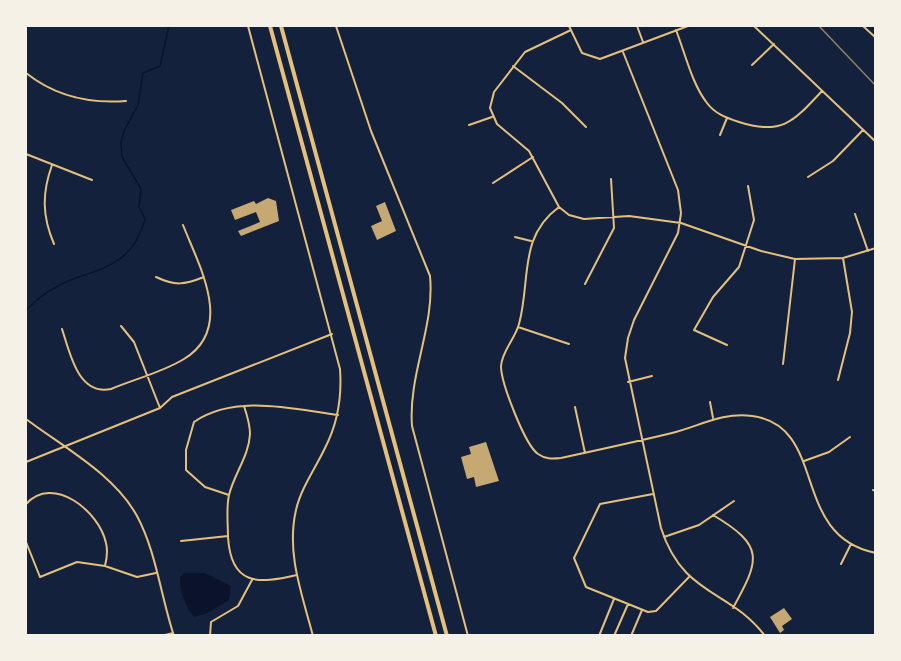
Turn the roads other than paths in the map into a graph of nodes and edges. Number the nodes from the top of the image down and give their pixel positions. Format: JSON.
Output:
{"nodes":[{"id":1,"x":248,"y":26,"type":"edge"},
{"id":2,"x":270,"y":26,"type":"edge"},
{"id":3,"x":281,"y":26,"type":"edge"},
{"id":4,"x":336,"y":26,"type":"edge"},
{"id":5,"x":569,"y":26,"type":"edge"},
{"id":6,"x":637,"y":26,"type":"edge"},
{"id":7,"x":688,"y":26,"type":"edge"},
{"id":8,"x":754,"y":26,"type":"edge"},
{"id":9,"x":863,"y":26,"type":"edge"},
{"id":10,"x":571,"y":30,"type":"junction"},
{"id":11,"x":676,"y":30,"type":"junction"},
{"id":12,"x":876,"y":38,"type":"edge"},
{"id":13,"x":644,"y":43,"type":"junction"},
{"id":14,"x":774,"y":44,"type":"junction"},
{"id":15,"x":622,"y":52,"type":"junction"},
{"id":16,"x":752,"y":65,"type":"dead end"},
{"id":17,"x":513,"y":66,"type":"junction"},
{"id":18,"x":26,"y":73,"type":"edge"},
{"id":19,"x":822,"y":91,"type":"junction"},
{"id":20,"x":126,"y":101,"type":"dead end"},
{"id":21,"x":492,"y":117,"type":"junction"},
{"id":22,"x":727,"y":118,"type":"junction"},
{"id":23,"x":469,"y":125,"type":"dead end"},
{"id":24,"x":586,"y":127,"type":"dead end"},
{"id":25,"x":863,"y":130,"type":"junction"},
{"id":26,"x":720,"y":135,"type":"dead end"},
{"id":27,"x":876,"y":142,"type":"edge"},
{"id":28,"x":26,"y":154,"type":"edge"},
{"id":29,"x":533,"y":156,"type":"junction"},
{"id":30,"x":52,"y":165,"type":"junction"},
{"id":31,"x":807,"y":177,"type":"dead end"},
{"id":32,"x":611,"y":179,"type":"dead end"},
{"id":33,"x":92,"y":180,"type":"dead end"},
{"id":34,"x":493,"y":183,"type":"dead end"},
{"id":35,"x":748,"y":186,"type":"dead end"},
{"id":36,"x":560,"y":207,"type":"junction"},
{"id":37,"x":855,"y":214,"type":"dead end"},
{"id":38,"x":614,"y":218,"type":"junction"},
{"id":39,"x":681,"y":222,"type":"junction"},
{"id":40,"x":183,"y":225,"type":"dead end"},
{"id":41,"x":515,"y":237,"type":"dead end"},
{"id":42,"x":531,"y":242,"type":"junction"},
{"id":43,"x":54,"y":244,"type":"dead end"},
{"id":44,"x":747,"y":246,"type":"junction"},
{"id":45,"x":876,"y":249,"type":"edge"},
{"id":46,"x":868,"y":252,"type":"junction"},
{"id":47,"x":843,"y":258,"type":"junction"},
{"id":48,"x":795,"y":259,"type":"junction"},
{"id":49,"x":156,"y":277,"type":"dead end"},
{"id":50,"x":204,"y":277,"type":"junction"},
{"id":51,"x":585,"y":284,"type":"dead end"},
{"id":52,"x":121,"y":327,"type":"dead end"},
{"id":53,"x":518,"y":327,"type":"junction"},
{"id":54,"x":62,"y":329,"type":"dead end"},
{"id":55,"x":332,"y":334,"type":"junction"},
{"id":56,"x":569,"y":344,"type":"dead end"},
{"id":57,"x":727,"y":345,"type":"dead end"},
{"id":58,"x":783,"y":364,"type":"dead end"},
{"id":59,"x":146,"y":375,"type":"junction"},
{"id":60,"x":652,"y":376,"type":"dead end"},
{"id":61,"x":838,"y":380,"type":"dead end"},
{"id":62,"x":628,"y":382,"type":"junction"},
{"id":63,"x":710,"y":402,"type":"dead end"},
{"id":64,"x":244,"y":406,"type":"junction"},
{"id":65,"x":575,"y":407,"type":"dead end"},
{"id":66,"x":159,"y":408,"type":"junction"},
{"id":67,"x":338,"y":415,"type":"junction"},
{"id":68,"x":713,"y":418,"type":"junction"},
{"id":69,"x":26,"y":419,"type":"edge"},
{"id":70,"x":850,"y":437,"type":"dead end"},
{"id":71,"x":641,"y":440,"type":"junction"},
{"id":72,"x":64,"y":447,"type":"junction"},
{"id":73,"x":585,"y":453,"type":"junction"},
{"id":74,"x":804,"y":461,"type":"junction"},
{"id":75,"x":26,"y":462,"type":"edge"},
{"id":76,"x":654,"y":494,"type":"junction"},
{"id":77,"x":229,"y":495,"type":"junction"},
{"id":78,"x":734,"y":501,"type":"dead end"},
{"id":79,"x":26,"y":504,"type":"edge"},
{"id":80,"x":713,"y":515,"type":"junction"},
{"id":81,"x":228,"y":536,"type":"junction"},
{"id":82,"x":664,"y":537,"type":"junction"},
{"id":83,"x":181,"y":541,"type":"dead end"},
{"id":84,"x":26,"y":542,"type":"edge"},
{"id":85,"x":851,"y":544,"type":"junction"},
{"id":86,"x":876,"y":553,"type":"edge"},
{"id":87,"x":841,"y":564,"type":"dead end"},
{"id":88,"x":105,"y":566,"type":"junction"},
{"id":89,"x":156,"y":573,"type":"junction"},
{"id":90,"x":297,"y":575,"type":"junction"},
{"id":91,"x":688,"y":577,"type":"junction"},
{"id":92,"x":252,"y":580,"type":"junction"},
{"id":93,"x":614,"y":598,"type":"junction"},
{"id":94,"x":628,"y":604,"type":"junction"},
{"id":95,"x":733,"y":608,"type":"junction"},
{"id":96,"x":642,"y":610,"type":"junction"},
{"id":97,"x":174,"y":634,"type":"edge"},
{"id":98,"x":161,"y":636,"type":"edge"},
{"id":99,"x":210,"y":636,"type":"edge"},
{"id":100,"x":313,"y":636,"type":"edge"},
{"id":101,"x":436,"y":636,"type":"edge"},
{"id":102,"x":447,"y":636,"type":"edge"},
{"id":103,"x":468,"y":636,"type":"edge"},
{"id":104,"x":599,"y":636,"type":"edge"},
{"id":105,"x":614,"y":636,"type":"edge"},
{"id":106,"x":631,"y":636,"type":"edge"},
{"id":107,"x":765,"y":636,"type":"edge"}],
"edges":[{"from":1,"to":55,"type":"street"},
{"from":2,"to":101,"type":"highway"},
{"from":3,"to":102,"type":"highway"},
{"from":4,"to":103,"type":"street"},
{"from":5,"to":10,"type":"street"},
{"from":6,"to":13,"type":"street"},
{"from":7,"to":11,"type":"street"},
{"from":8,"to":14,"type":"street"},
{"from":9,"to":12,"type":"street"},
{"from":10,"to":15,"type":"street"},
{"from":10,"to":17,"type":"street"},
{"from":11,"to":13,"type":"street"},
{"from":11,"to":22,"type":"street"},
{"from":13,"to":15,"type":"street"},
{"from":14,"to":16,"type":"street"},
{"from":14,"to":19,"type":"street"},
{"from":15,"to":39,"type":"street"},
{"from":17,"to":21,"type":"street"},
{"from":17,"to":24,"type":"street"},
{"from":18,"to":20,"type":"street"},
{"from":19,"to":22,"type":"street"},
{"from":19,"to":25,"type":"street"},
{"from":21,"to":23,"type":"street"},
{"from":21,"to":29,"type":"street"},
{"from":22,"to":26,"type":"street"},
{"from":25,"to":27,"type":"street"},
{"from":25,"to":31,"type":"street"},
{"from":28,"to":30,"type":"street"},
{"from":29,"to":34,"type":"street"},
{"from":29,"to":36,"type":"street"},
{"from":30,"to":33,"type":"street"},
{"from":30,"to":43,"type":"street"},
{"from":32,"to":38,"type":"street"},
{"from":35,"to":44,"type":"street"},
{"from":36,"to":38,"type":"street"},
{"from":36,"to":42,"type":"street"},
{"from":37,"to":46,"type":"street"},
{"from":38,"to":39,"type":"street"},
{"from":38,"to":51,"type":"street"},
{"from":39,"to":44,"type":"street"},
{"from":39,"to":62,"type":"street"},
{"from":40,"to":50,"type":"street"},
{"from":41,"to":42,"type":"street"},
{"from":42,"to":53,"type":"street"},
{"from":44,"to":48,"type":"street"},
{"from":44,"to":57,"type":"street"},
{"from":45,"to":46,"type":"street"},
{"from":46,"to":47,"type":"street"},
{"from":47,"to":48,"type":"street"},
{"from":47,"to":61,"type":"street"},
{"from":48,"to":58,"type":"street"},
{"from":49,"to":50,"type":"street"},
{"from":50,"to":59,"type":"street"},
{"from":52,"to":59,"type":"street"},
{"from":53,"to":56,"type":"street"},
{"from":53,"to":73,"type":"street"},
{"from":54,"to":59,"type":"street"},
{"from":55,"to":66,"type":"street"},
{"from":55,"to":67,"type":"street"},
{"from":59,"to":66,"type":"street"},
{"from":60,"to":62,"type":"street"},
{"from":62,"to":71,"type":"street"},
{"from":63,"to":68,"type":"street"},
{"from":64,"to":67,"type":"street"},
{"from":64,"to":77,"type":"street"},
{"from":64,"to":77,"type":"street"},
{"from":65,"to":73,"type":"street"},
{"from":66,"to":72,"type":"street"},
{"from":67,"to":90,"type":"street"},
{"from":68,"to":71,"type":"street"},
{"from":68,"to":74,"type":"street"},
{"from":69,"to":72,"type":"street"},
{"from":70,"to":74,"type":"street"},
{"from":71,"to":73,"type":"street"},
{"from":71,"to":76,"type":"street"},
{"from":72,"to":75,"type":"street"},
{"from":72,"to":89,"type":"street"},
{"from":74,"to":85,"type":"street"},
{"from":76,"to":82,"type":"street"},
{"from":76,"to":93,"type":"street"},
{"from":77,"to":81,"type":"street"},
{"from":78,"to":80,"type":"street"},
{"from":79,"to":88,"type":"street"},
{"from":80,"to":82,"type":"street"},
{"from":80,"to":95,"type":"street"},
{"from":81,"to":83,"type":"street"},
{"from":81,"to":92,"type":"street"},
{"from":82,"to":91,"type":"street"},
{"from":84,"to":88,"type":"street"},
{"from":85,"to":86,"type":"street"},
{"from":85,"to":87,"type":"street"},
{"from":88,"to":89,"type":"street"},
{"from":89,"to":97,"type":"street"},
{"from":90,"to":92,"type":"street"},
{"from":90,"to":100,"type":"street"},
{"from":91,"to":95,"type":"street"},
{"from":91,"to":96,"type":"street"},
{"from":92,"to":99,"type":"street"},
{"from":93,"to":94,"type":"street"},
{"from":93,"to":104,"type":"street"},
{"from":94,"to":96,"type":"street"},
{"from":94,"to":105,"type":"street"},
{"from":95,"to":107,"type":"street"},
{"from":96,"to":106,"type":"street"},
{"from":97,"to":98,"type":"street"}]}
